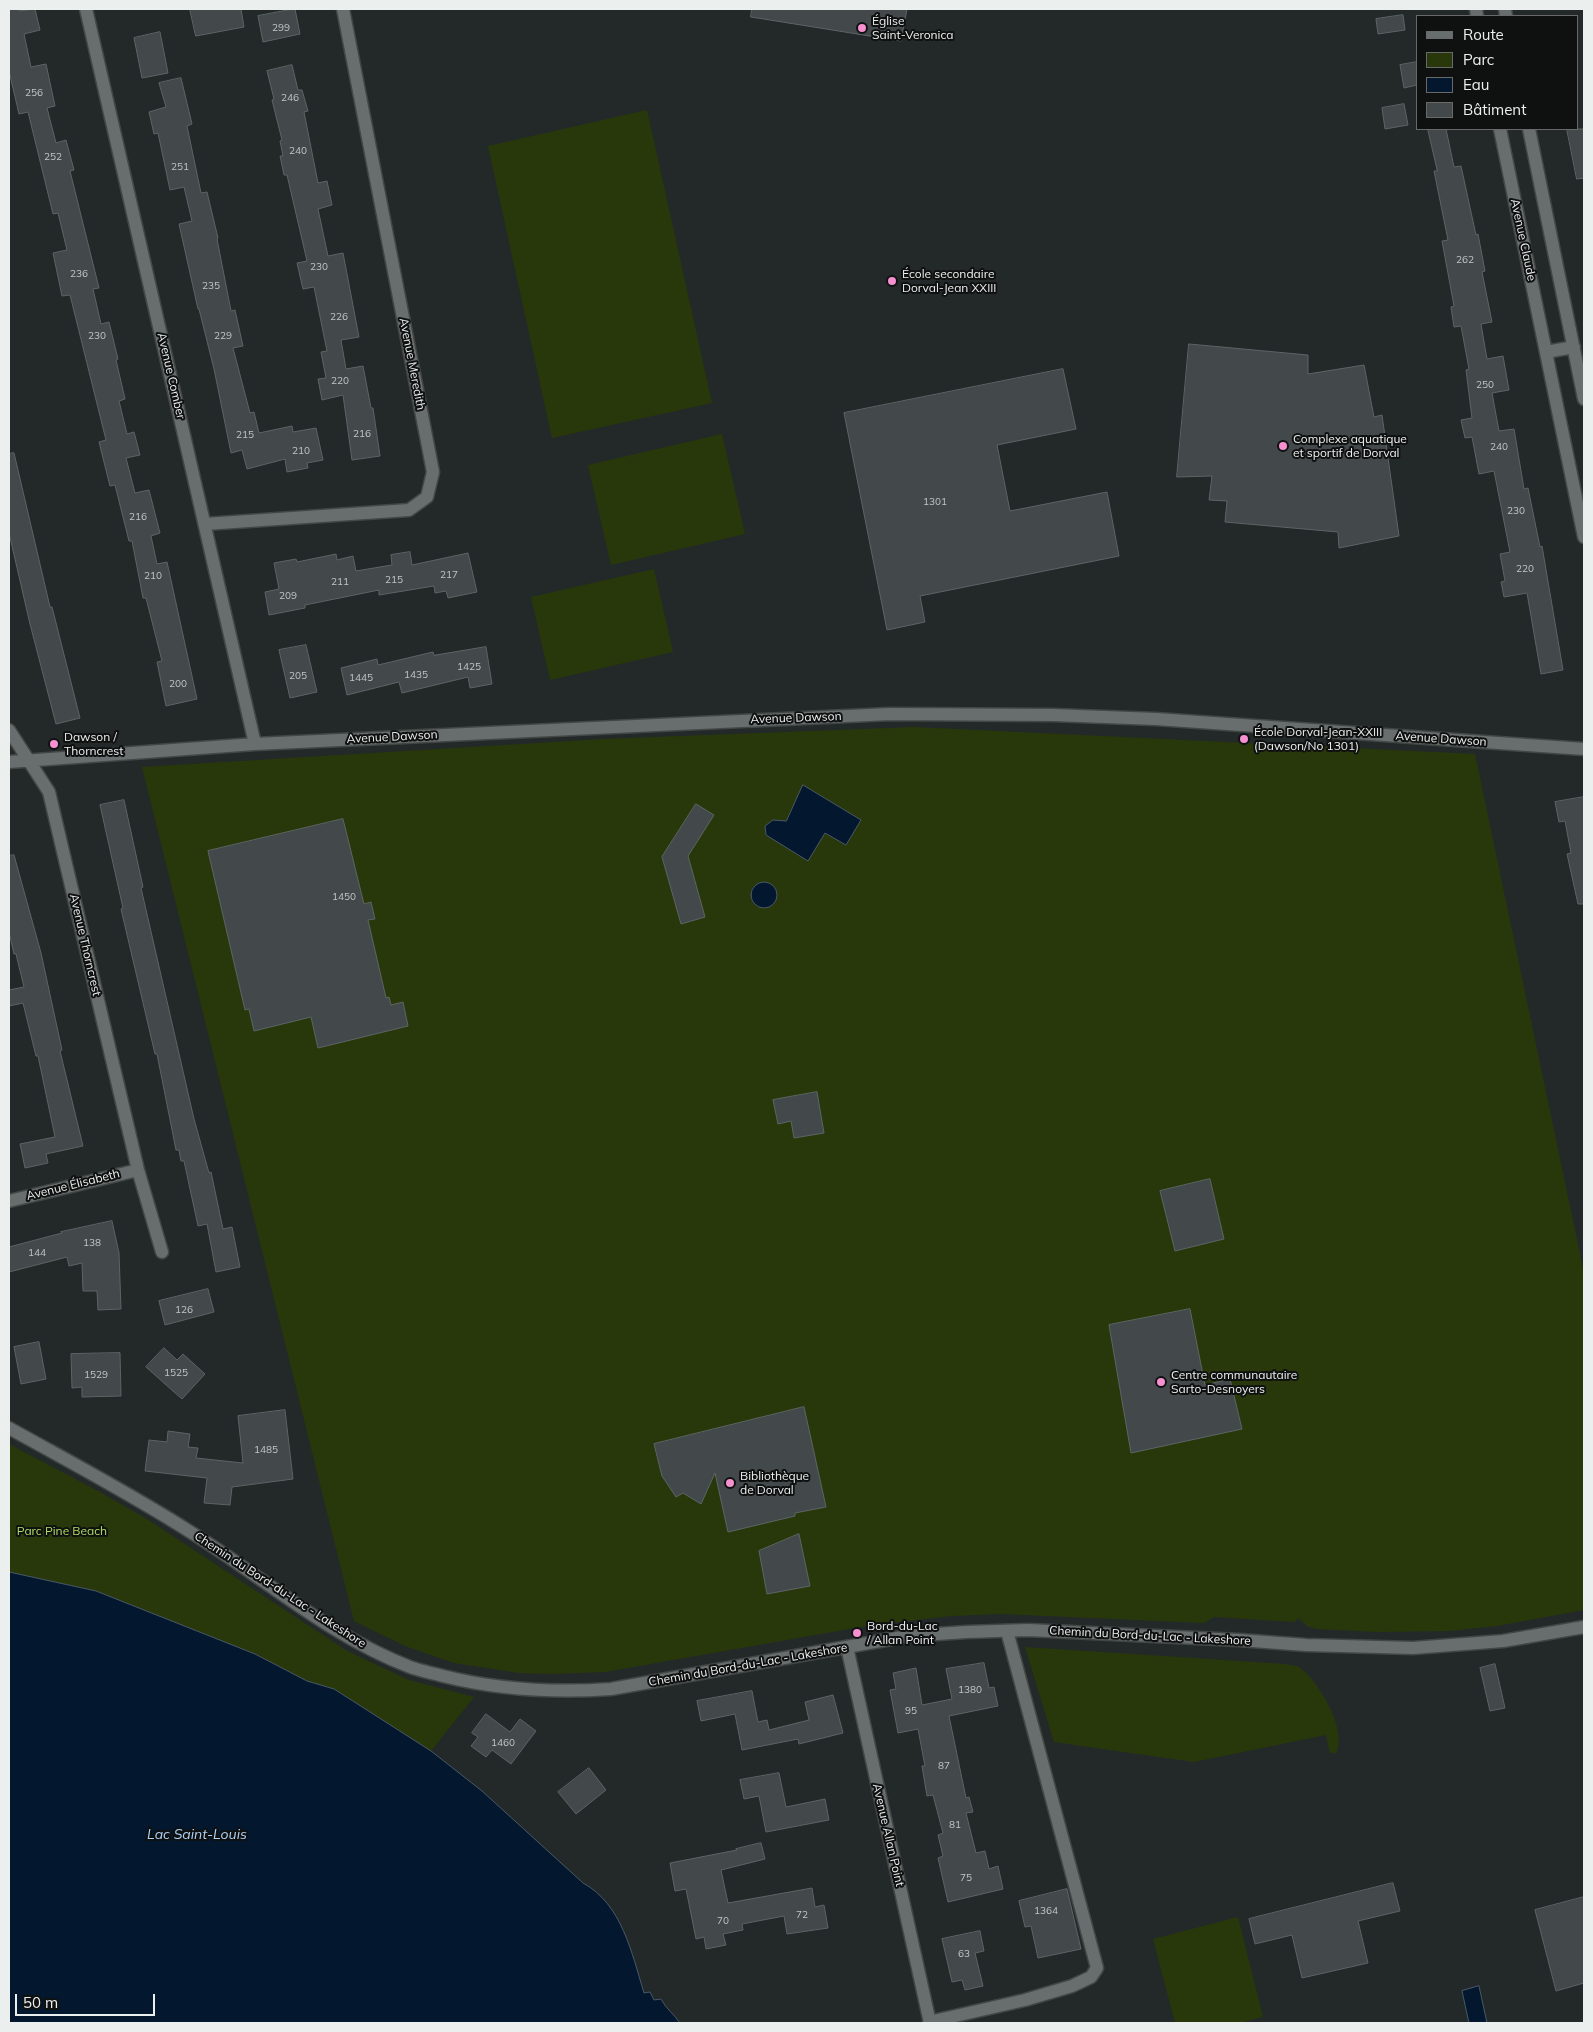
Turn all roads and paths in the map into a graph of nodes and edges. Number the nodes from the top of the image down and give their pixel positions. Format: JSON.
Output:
{"nodes":[{"id":1,"x":86,"y":9,"type":"edge"},
{"id":2,"x":344,"y":9,"type":"edge"},
{"id":3,"x":1500,"y":130,"type":"edge"},
{"id":4,"x":1529,"y":130,"type":"edge"},
{"id":5,"x":1574,"y":347,"type":"junction"},
{"id":6,"x":1546,"y":352,"type":"junction"},
{"id":7,"x":1584,"y":399,"type":"edge"},
{"id":8,"x":205,"y":524,"type":"junction"},
{"id":9,"x":1584,"y":537,"type":"edge"},
{"id":10,"x":9,"y":730,"type":"edge"},
{"id":11,"x":255,"y":744,"type":"junction"},
{"id":12,"x":1584,"y":749,"type":"edge"},
{"id":13,"x":29,"y":761,"type":"junction"},
{"id":14,"x":9,"y":762,"type":"edge"},
{"id":15,"x":138,"y":1170,"type":"junction"},
{"id":16,"x":9,"y":1201,"type":"edge"},
{"id":17,"x":162,"y":1252,"type":"dead end"},
{"id":18,"x":9,"y":1428,"type":"edge"},
{"id":19,"x":1584,"y":1627,"type":"edge"},
{"id":20,"x":1006,"y":1630,"type":"junction"},
{"id":21,"x":847,"y":1647,"type":"junction"},
{"id":22,"x":930,"y":2022,"type":"edge"}],
"edges":[{"from":1,"to":8,"type":"street","name":"Avenue Comber"},
{"from":2,"to":8,"type":"street","name":"Avenue Meredith"},
{"from":3,"to":6,"type":"street","name":"Avenue Claude"},
{"from":4,"to":5,"type":"street"},
{"from":5,"to":6,"type":"street"},
{"from":5,"to":7,"type":"street"},
{"from":6,"to":9,"type":"street","name":"Avenue Claude"},
{"from":8,"to":11,"type":"street","name":"Avenue Comber"},
{"from":10,"to":13,"type":"street","name":"Avenue Thorncrest"},
{"from":11,"to":12,"type":"street","name":"Avenue Dawson"},
{"from":11,"to":13,"type":"street","name":"Avenue Dawson"},
{"from":13,"to":14,"type":"street","name":"Avenue Dawson"},
{"from":13,"to":15,"type":"street","name":"Avenue Thorncrest"},
{"from":15,"to":16,"type":"street","name":"Avenue Élisabeth"},
{"from":15,"to":17,"type":"street","name":"Avenue Thorncrest"},
{"from":18,"to":21,"type":"street","name":"Chemin du Bord-du-Lac - Lakeshore"},
{"from":19,"to":20,"type":"street","name":"Chemin du Bord-du-Lac - Lakeshore"},
{"from":20,"to":21,"type":"street","name":"Chemin du Bord-du-Lac - Lakeshore"},
{"from":20,"to":22,"type":"street"},
{"from":21,"to":22,"type":"street","name":"Avenue Allan Point"}]}
